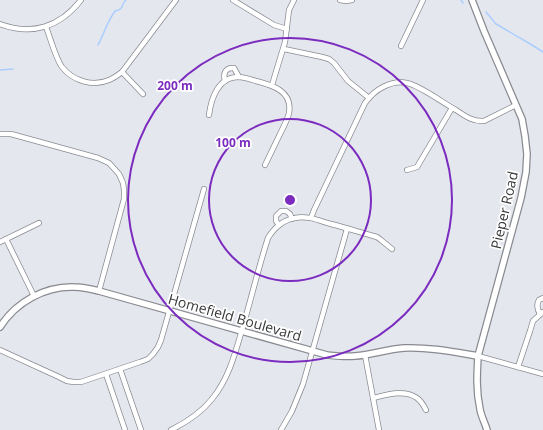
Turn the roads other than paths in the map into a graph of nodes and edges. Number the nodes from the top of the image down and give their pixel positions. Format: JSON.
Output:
{"nodes":[{"id":1,"x":81,"y":0,"type":"edge"},
{"id":2,"x":176,"y":0,"type":"edge"},
{"id":3,"x":232,"y":0,"type":"edge"},
{"id":4,"x":294,"y":0,"type":"edge"},
{"id":5,"x":340,"y":0,"type":"edge"},
{"id":6,"x":352,"y":0,"type":"edge"},
{"id":7,"x":423,"y":0,"type":"edge"},
{"id":8,"x":472,"y":0,"type":"edge"},
{"id":9,"x":0,"y":24,"type":"edge"},
{"id":10,"x":46,"y":27,"type":"junction"},
{"id":11,"x":287,"y":29,"type":"junction"},
{"id":12,"x":401,"y":46,"type":"dead end"},
{"id":13,"x":284,"y":49,"type":"junction"},
{"id":14,"x":122,"y":72,"type":"junction"},
{"id":15,"x":237,"y":77,"type":"junction"},
{"id":16,"x":225,"y":81,"type":"junction"},
{"id":17,"x":272,"y":85,"type":"junction"},
{"id":18,"x":142,"y":94,"type":"dead end"},
{"id":19,"x":369,"y":98,"type":"junction"},
{"id":20,"x":516,"y":105,"type":"junction"},
{"id":21,"x":452,"y":108,"type":"junction"},
{"id":22,"x":209,"y":115,"type":"dead end"},
{"id":23,"x":0,"y":134,"type":"edge"},
{"id":24,"x":265,"y":166,"type":"dead end"},
{"id":25,"x":407,"y":170,"type":"dead end"},
{"id":26,"x":204,"y":189,"type":"dead end"},
{"id":27,"x":311,"y":218,"type":"junction"},
{"id":28,"x":292,"y":219,"type":"junction"},
{"id":29,"x":39,"y":223,"type":"dead end"},
{"id":30,"x":279,"y":225,"type":"junction"},
{"id":31,"x":347,"y":229,"type":"junction"},
{"id":32,"x":6,"y":239,"type":"junction"},
{"id":33,"x":0,"y":242,"type":"edge"},
{"id":34,"x":392,"y":249,"type":"dead end"},
{"id":35,"x":99,"y":291,"type":"junction"},
{"id":36,"x":34,"y":296,"type":"junction"},
{"id":37,"x":543,"y":298,"type":"edge"},
{"id":38,"x":170,"y":311,"type":"junction"},
{"id":39,"x":542,"y":313,"type":"edge"},
{"id":40,"x":0,"y":327,"type":"edge"},
{"id":41,"x":242,"y":331,"type":"junction"},
{"id":42,"x":0,"y":350,"type":"edge"},
{"id":43,"x":313,"y":351,"type":"junction"},
{"id":44,"x":365,"y":355,"type":"junction"},
{"id":45,"x":478,"y":356,"type":"junction"},
{"id":46,"x":518,"y":367,"type":"junction"},
{"id":47,"x":120,"y":369,"type":"junction"},
{"id":48,"x":106,"y":374,"type":"junction"},
{"id":49,"x":543,"y":374,"type":"edge"},
{"id":50,"x":373,"y":398,"type":"junction"},
{"id":51,"x":426,"y":410,"type":"dead end"},
{"id":52,"x":125,"y":430,"type":"edge"},
{"id":53,"x":141,"y":430,"type":"edge"},
{"id":54,"x":171,"y":430,"type":"edge"},
{"id":55,"x":281,"y":430,"type":"edge"},
{"id":56,"x":379,"y":430,"type":"edge"},
{"id":57,"x":487,"y":430,"type":"edge"}],
"edges":[{"from":1,"to":10,"type":"street"},
{"from":2,"to":14,"type":"street"},
{"from":3,"to":11,"type":"street"},
{"from":4,"to":11,"type":"street"},
{"from":5,"to":6,"type":"street"},
{"from":7,"to":12,"type":"street"},
{"from":8,"to":20,"type":"street","name":"Pieper Road"},
{"from":9,"to":10,"type":"street"},
{"from":10,"to":14,"type":"street"},
{"from":11,"to":13,"type":"street"},
{"from":13,"to":17,"type":"street"},
{"from":13,"to":19,"type":"street"},
{"from":14,"to":18,"type":"street"},
{"from":15,"to":16,"type":"street"},
{"from":15,"to":16,"type":"street"},
{"from":15,"to":17,"type":"street"},
{"from":16,"to":22,"type":"street"},
{"from":17,"to":24,"type":"street"},
{"from":19,"to":21,"type":"street"},
{"from":19,"to":27,"type":"street"},
{"from":20,"to":21,"type":"street"},
{"from":20,"to":45,"type":"street","name":"Pieper Road"},
{"from":21,"to":25,"type":"street"},
{"from":23,"to":35,"type":"street"},
{"from":26,"to":38,"type":"street"},
{"from":27,"to":28,"type":"street"},
{"from":27,"to":31,"type":"street"},
{"from":28,"to":30,"type":"street"},
{"from":28,"to":30,"type":"street"},
{"from":29,"to":32,"type":"street"},
{"from":30,"to":41,"type":"street"},
{"from":31,"to":34,"type":"street"},
{"from":31,"to":43,"type":"street"},
{"from":32,"to":33,"type":"street"},
{"from":32,"to":36,"type":"street"},
{"from":35,"to":36,"type":"street","name":"Homefield Boulevard"},
{"from":35,"to":38,"type":"street","name":"Homefield Boulevard"},
{"from":36,"to":40,"type":"street","name":"Homefield Boulevard"},
{"from":37,"to":39,"type":"street"},
{"from":38,"to":41,"type":"street","name":"Homefield Boulevard"},
{"from":38,"to":47,"type":"street"},
{"from":39,"to":46,"type":"street"},
{"from":41,"to":43,"type":"street","name":"Homefield Boulevard"},
{"from":41,"to":54,"type":"street"},
{"from":42,"to":48,"type":"street"},
{"from":43,"to":44,"type":"street","name":"Homefield Boulevard"},
{"from":43,"to":55,"type":"street"},
{"from":44,"to":45,"type":"street","name":"Homefield Boulevard"},
{"from":44,"to":50,"type":"street"},
{"from":45,"to":46,"type":"street"},
{"from":45,"to":57,"type":"street","name":"Pieper Road"},
{"from":46,"to":49,"type":"street"},
{"from":47,"to":48,"type":"street"},
{"from":47,"to":53,"type":"street"},
{"from":48,"to":52,"type":"street"},
{"from":50,"to":51,"type":"street"},
{"from":50,"to":56,"type":"street"}]}
